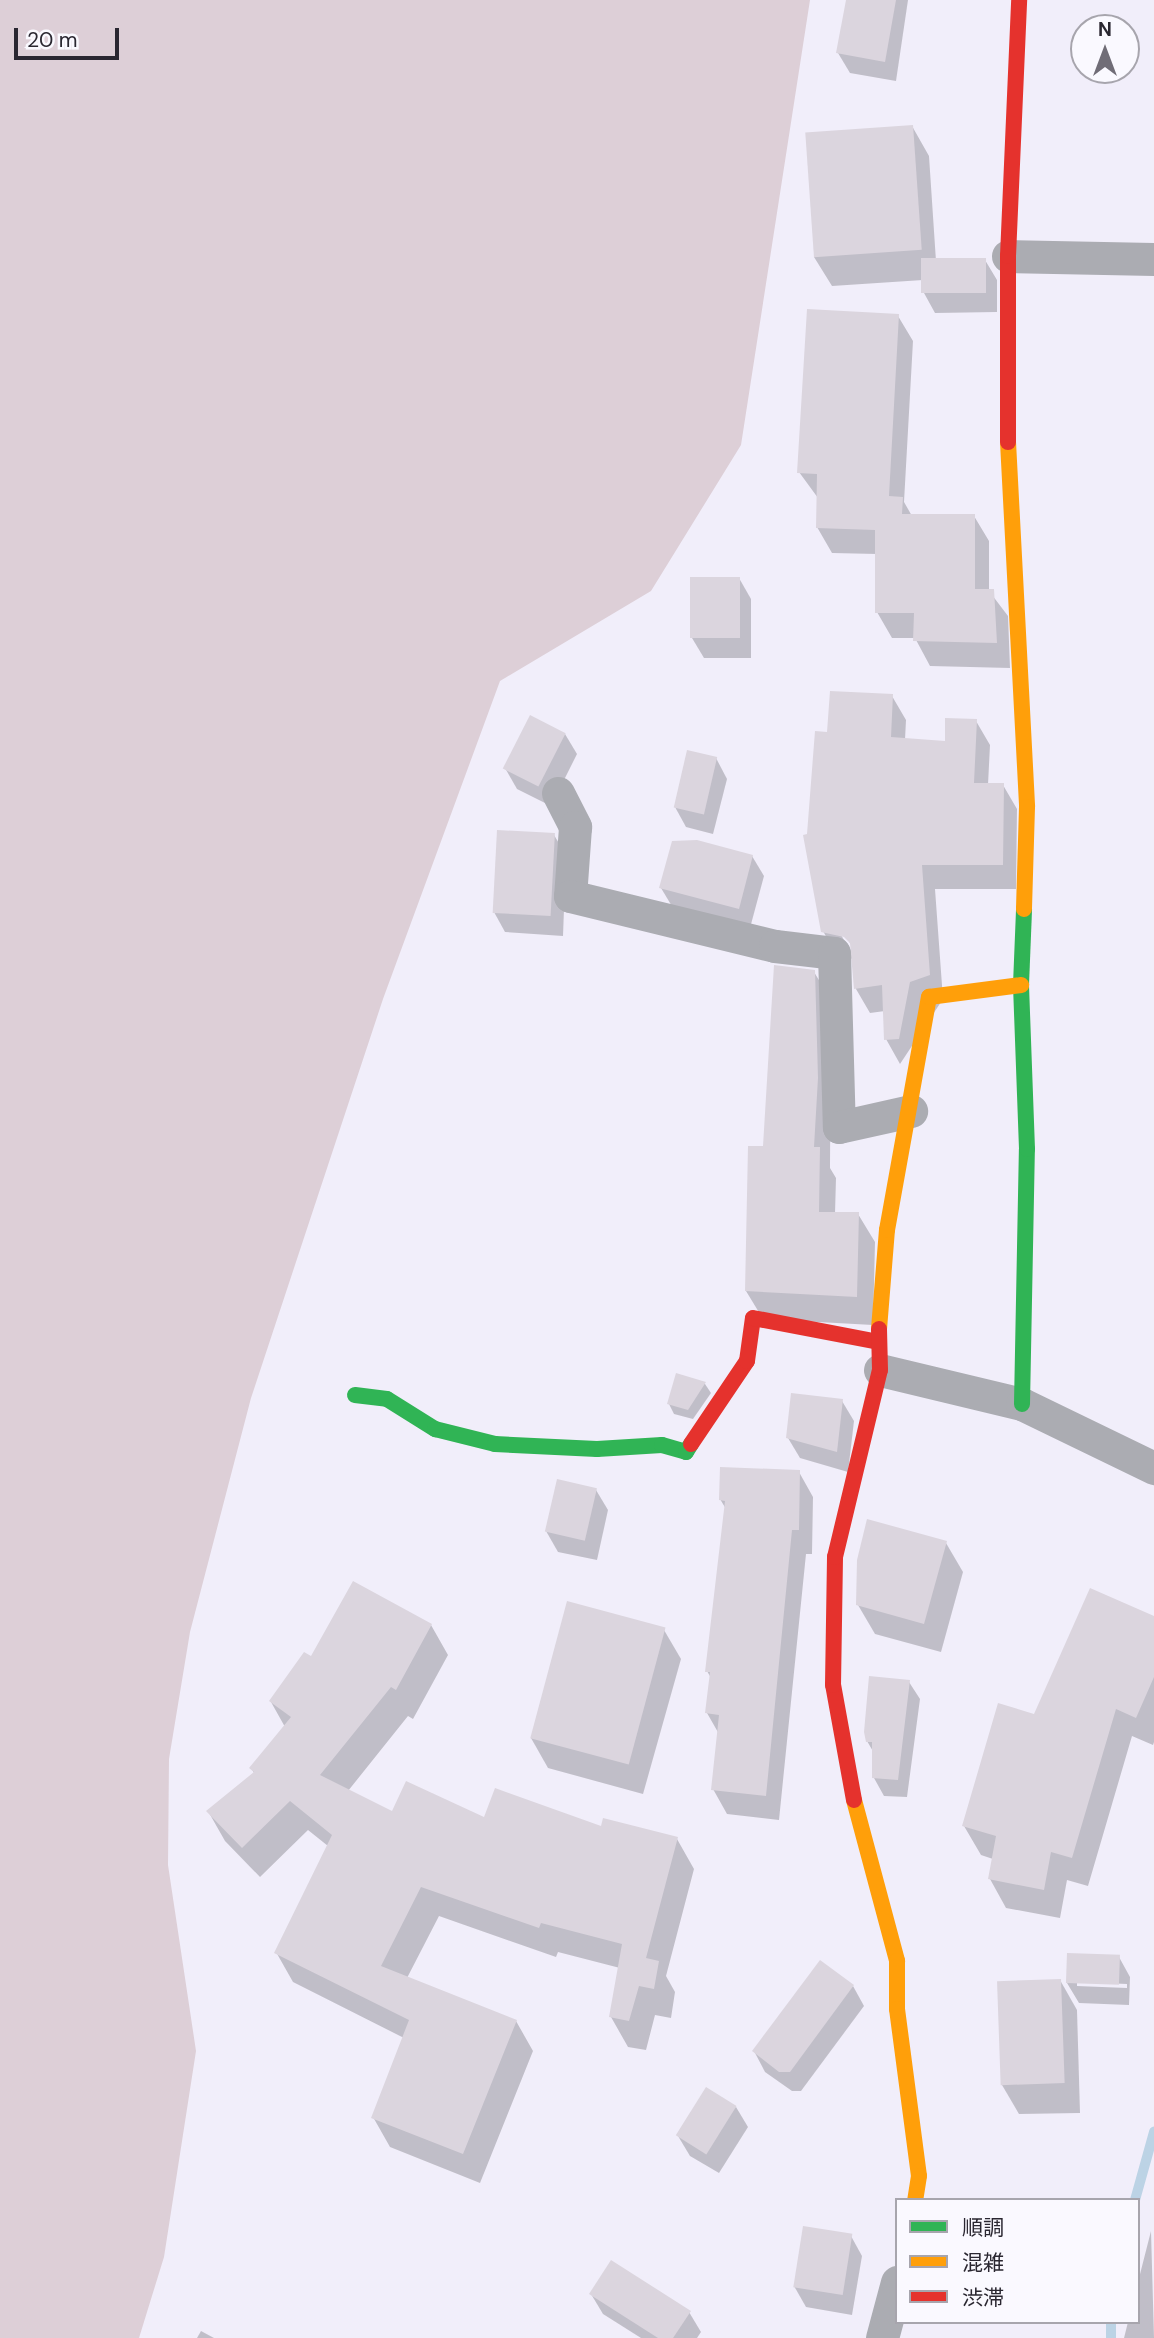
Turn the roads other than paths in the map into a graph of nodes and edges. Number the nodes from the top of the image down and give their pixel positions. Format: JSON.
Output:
{"nodes":[{"id":1,"x":1019,"y":0,"type":"edge"},
{"id":2,"x":1008,"y":256,"type":"junction"},
{"id":3,"x":1154,"y":259,"type":"edge"},
{"id":4,"x":558,"y":793,"type":"dead end"},
{"id":5,"x":1021,"y":985,"type":"junction"},
{"id":6,"x":911,"y":1111,"type":"junction"},
{"id":7,"x":879,"y":1356,"type":"junction"},
{"id":8,"x":355,"y":1395,"type":"dead end"},
{"id":9,"x":1022,"y":1404,"type":"junction"},
{"id":10,"x":1154,"y":1468,"type":"edge"},
{"id":11,"x":915,"y":2198,"type":"edge"},
{"id":12,"x":895,"y":2289,"type":"edge"},
{"id":13,"x":882,"y":2338,"type":"edge"}],
"edges":[{"from":1,"to":2,"type":"street"},
{"from":2,"to":3,"type":"street"},
{"from":2,"to":5,"type":"street"},
{"from":4,"to":6,"type":"street"},
{"from":5,"to":6,"type":"street"},
{"from":5,"to":9,"type":"street"},
{"from":6,"to":7,"type":"street"},
{"from":7,"to":8,"type":"street"},
{"from":7,"to":9,"type":"street"},
{"from":7,"to":11,"type":"street"},
{"from":9,"to":10,"type":"street"},
{"from":12,"to":13,"type":"street"}]}
